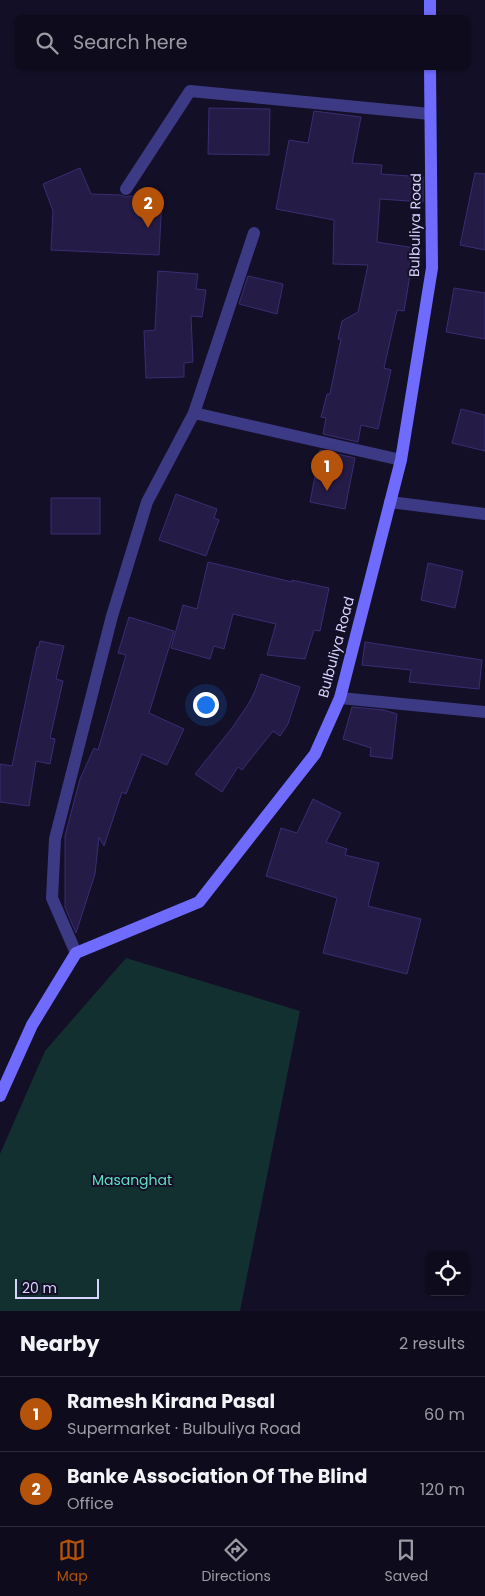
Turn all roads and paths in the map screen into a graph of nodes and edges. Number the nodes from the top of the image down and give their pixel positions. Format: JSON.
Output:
{"nodes":[{"id":1,"x":430,"y":0,"type":"edge"},
{"id":2,"x":430,"y":15,"type":"edge"},
{"id":3,"x":430,"y":70,"type":"edge"},
{"id":4,"x":430,"y":114,"type":"junction"},
{"id":5,"x":126,"y":188,"type":"dead end"},
{"id":6,"x":254,"y":233,"type":"dead end"},
{"id":7,"x":194,"y":413,"type":"junction"},
{"id":8,"x":401,"y":460,"type":"junction"},
{"id":9,"x":390,"y":502,"type":"junction"},
{"id":10,"x":485,"y":514,"type":"edge"},
{"id":11,"x":340,"y":698,"type":"junction"},
{"id":12,"x":485,"y":712,"type":"edge"},
{"id":13,"x":76,"y":953,"type":"junction"},
{"id":14,"x":0,"y":1096,"type":"edge"}],
"edges":[{"from":1,"to":2,"type":"main road"},
{"from":3,"to":4,"type":"main road","name":"Bulbuliya Road"},
{"from":4,"to":5,"type":"street"},
{"from":4,"to":8,"type":"main road","name":"Bulbuliya Road"},
{"from":6,"to":7,"type":"street"},
{"from":7,"to":8,"type":"street"},
{"from":7,"to":13,"type":"street"},
{"from":8,"to":9,"type":"main road","name":"Bulbuliya Road"},
{"from":9,"to":10,"type":"street"},
{"from":9,"to":11,"type":"main road","name":"Bulbuliya Road"},
{"from":11,"to":12,"type":"street"},
{"from":11,"to":13,"type":"main road","name":"Bulbuliya Road"},
{"from":13,"to":14,"type":"main road"}]}
